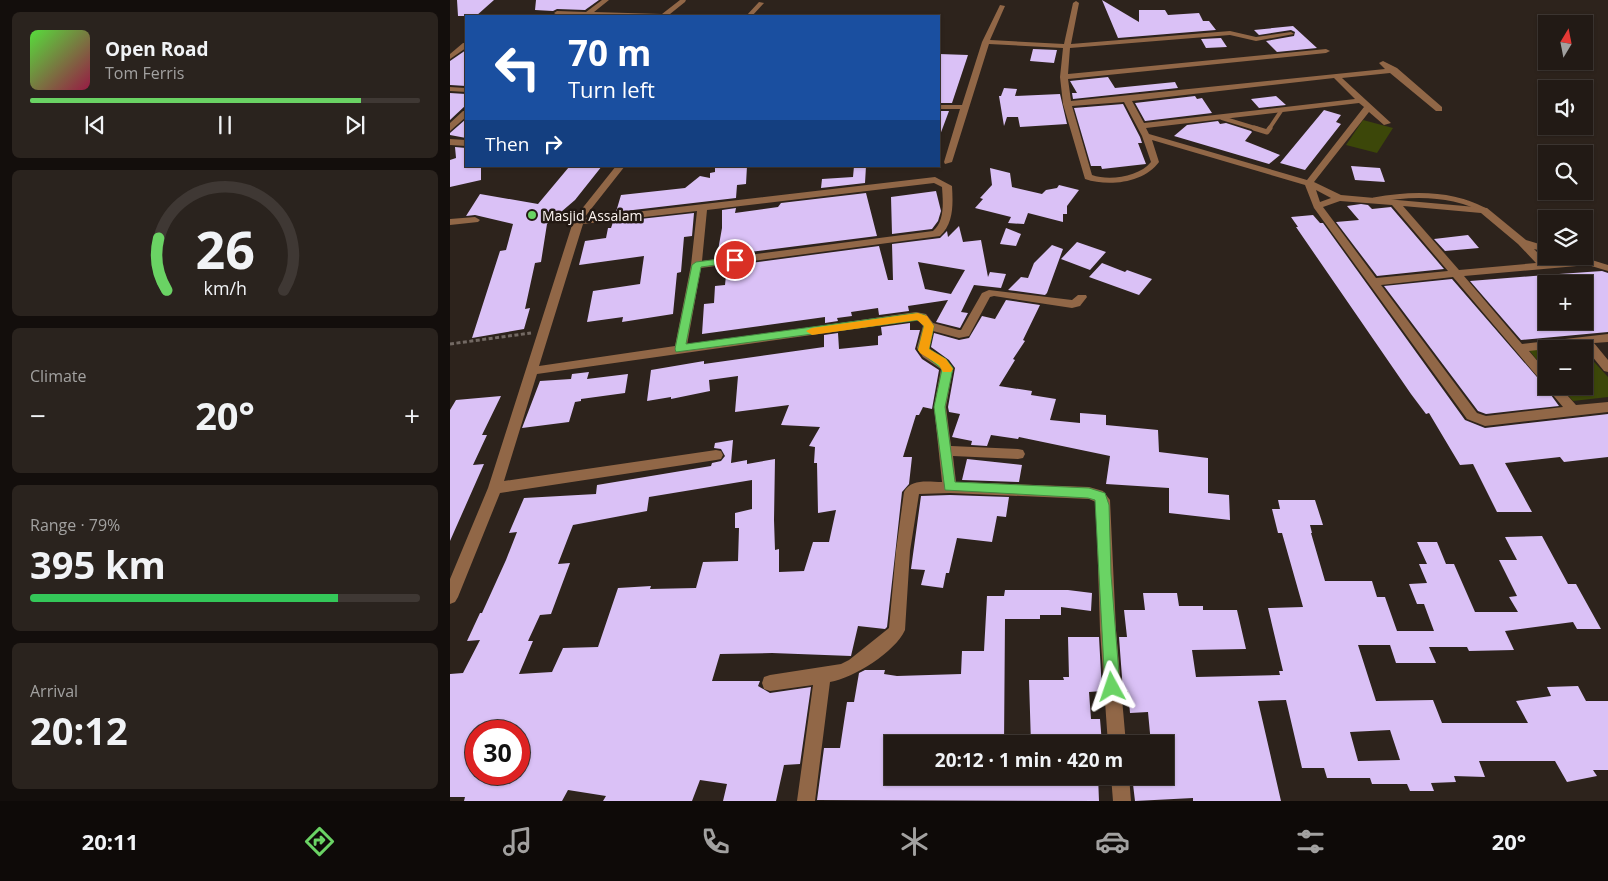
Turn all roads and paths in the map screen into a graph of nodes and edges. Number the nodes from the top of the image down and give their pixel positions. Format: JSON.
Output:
{"nodes":[{"id":1,"x":606,"y":0,"type":"edge"},
{"id":2,"x":683,"y":0,"type":"edge"},
{"id":3,"x":761,"y":3,"type":"dead end"},
{"id":4,"x":1076,"y":3,"type":"dead end"},
{"id":5,"x":1002,"y":6,"type":"dead end"},
{"id":6,"x":557,"y":13,"type":"dead end"},
{"id":7,"x":587,"y":15,"type":"edge"},
{"id":8,"x":664,"y":15,"type":"edge"},
{"id":9,"x":750,"y":15,"type":"edge"},
{"id":10,"x":1291,"y":34,"type":"dead end"},
{"id":11,"x":986,"y":42,"type":"junction"},
{"id":12,"x":465,"y":46,"type":"edge"},
{"id":13,"x":1067,"y":46,"type":"junction"},
{"id":14,"x":1326,"y":51,"type":"dead end"},
{"id":15,"x":450,"y":57,"type":"edge"},
{"id":16,"x":1383,"y":63,"type":"dead end"},
{"id":17,"x":1394,"y":70,"type":"junction"},
{"id":18,"x":1336,"y":76,"type":"junction"},
{"id":19,"x":1064,"y":77,"type":"junction"},
{"id":20,"x":450,"y":89,"type":"edge"},
{"id":21,"x":465,"y":90,"type":"edge"},
{"id":22,"x":1127,"y":99,"type":"junction"},
{"id":23,"x":1365,"y":103,"type":"junction"},
{"id":24,"x":1067,"y":104,"type":"junction"},
{"id":25,"x":940,"y":107,"type":"edge"},
{"id":26,"x":965,"y":107,"type":"junction"},
{"id":27,"x":1439,"y":109,"type":"dead end"},
{"id":28,"x":1281,"y":111,"type":"junction"},
{"id":29,"x":465,"y":114,"type":"edge"},
{"id":30,"x":1222,"y":118,"type":"junction"},
{"id":31,"x":1387,"y":124,"type":"dead end"},
{"id":32,"x":1140,"y":126,"type":"junction"},
{"id":33,"x":450,"y":128,"type":"edge"},
{"id":34,"x":1146,"y":136,"type":"junction"},
{"id":35,"x":450,"y":142,"type":"edge"},
{"id":36,"x":465,"y":143,"type":"edge"},
{"id":37,"x":948,"y":162,"type":"dead end"},
{"id":38,"x":619,"y":167,"type":"edge"},
{"id":39,"x":1309,"y":184,"type":"junction"},
{"id":40,"x":1339,"y":198,"type":"junction"},
{"id":41,"x":1374,"y":200,"type":"junction"},
{"id":42,"x":1394,"y":203,"type":"junction"},
{"id":43,"x":1317,"y":206,"type":"junction"},
{"id":44,"x":702,"y":208,"type":"junction"},
{"id":45,"x":1484,"y":210,"type":"junction"},
{"id":46,"x":475,"y":220,"type":"dead end"},
{"id":47,"x":450,"y":222,"type":"edge"},
{"id":48,"x":578,"y":222,"type":"junction"},
{"id":49,"x":1522,"y":242,"type":"junction"},
{"id":50,"x":1538,"y":247,"type":"edge"},
{"id":51,"x":1538,"y":259,"type":"edge"},
{"id":52,"x":1593,"y":264,"type":"edge"},
{"id":53,"x":696,"y":265,"type":"junction"},
{"id":54,"x":1544,"y":265,"type":"edge"},
{"id":55,"x":1608,"y":268,"type":"edge"},
{"id":56,"x":1458,"y":274,"type":"junction"},
{"id":57,"x":1374,"y":282,"type":"junction"},
{"id":58,"x":1082,"y":297,"type":"dead end"},
{"id":59,"x":929,"y":326,"type":"junction"},
{"id":60,"x":544,"y":331,"type":"junction"},
{"id":61,"x":1608,"y":338,"type":"edge"},
{"id":62,"x":1593,"y":340,"type":"edge"},
{"id":63,"x":450,"y":344,"type":"edge"},
{"id":64,"x":1538,"y":346,"type":"edge"},
{"id":65,"x":1519,"y":348,"type":"junction"},
{"id":66,"x":680,"y":349,"type":"junction"},
{"id":67,"x":1593,"y":350,"type":"edge"},
{"id":68,"x":1608,"y":368,"type":"edge"},
{"id":69,"x":531,"y":371,"type":"junction"},
{"id":70,"x":1538,"y":371,"type":"edge"},
{"id":71,"x":1560,"y":395,"type":"edge"},
{"id":72,"x":1608,"y":407,"type":"edge"},
{"id":73,"x":1573,"y":410,"type":"junction"},
{"id":74,"x":946,"y":451,"type":"junction"},
{"id":75,"x":1018,"y":454,"type":"dead end"},
{"id":76,"x":716,"y":455,"type":"dead end"},
{"id":77,"x":950,"y":486,"type":"junction"},
{"id":78,"x":495,"y":488,"type":"junction"},
{"id":79,"x":450,"y":597,"type":"edge"},
{"id":80,"x":823,"y":675,"type":"junction"},
{"id":81,"x":770,"y":682,"type":"dead end"},
{"id":82,"x":1117,"y":735,"type":"edge"},
{"id":83,"x":1121,"y":785,"type":"edge"},
{"id":84,"x":806,"y":801,"type":"edge"},
{"id":85,"x":1122,"y":801,"type":"edge"}],
"edges":[{"from":1,"to":7,"type":"street"},
{"from":2,"to":8,"type":"street"},
{"from":3,"to":9,"type":"street"},
{"from":4,"to":13,"type":"street"},
{"from":5,"to":11,"type":"street"},
{"from":6,"to":7,"type":"street"},
{"from":10,"to":13,"type":"street"},
{"from":11,"to":13,"type":"street"},
{"from":11,"to":26,"type":"street"},
{"from":12,"to":15,"type":"street"},
{"from":13,"to":19,"type":"street"},
{"from":14,"to":19,"type":"street"},
{"from":16,"to":17,"type":"street"},
{"from":17,"to":18,"type":"street"},
{"from":17,"to":27,"type":"street"},
{"from":18,"to":22,"type":"street"},
{"from":18,"to":23,"type":"street"},
{"from":19,"to":24,"type":"street"},
{"from":20,"to":21,"type":"street"},
{"from":22,"to":24,"type":"street"},
{"from":22,"to":32,"type":"street"},
{"from":23,"to":28,"type":"street"},
{"from":23,"to":31,"type":"street"},
{"from":23,"to":39,"type":"street"},
{"from":24,"to":34,"type":"street"},
{"from":25,"to":26,"type":"street"},
{"from":26,"to":37,"type":"street"},
{"from":28,"to":30,"type":"street"},
{"from":28,"to":30,"type":"lane"},
{"from":29,"to":33,"type":"street"},
{"from":30,"to":32,"type":"street"},
{"from":32,"to":34,"type":"street"},
{"from":34,"to":39,"type":"street"},
{"from":35,"to":36,"type":"street"},
{"from":38,"to":48,"type":"street"},
{"from":39,"to":40,"type":"street"},
{"from":39,"to":43,"type":"street"},
{"from":40,"to":41,"type":"street"},
{"from":40,"to":43,"type":"street"},
{"from":41,"to":42,"type":"street"},
{"from":41,"to":45,"type":"lane"},
{"from":42,"to":45,"type":"street"},
{"from":42,"to":56,"type":"street"},
{"from":43,"to":57,"type":"street"},
{"from":44,"to":48,"type":"street"},
{"from":44,"to":53,"type":"street"},
{"from":44,"to":53,"type":"street"},
{"from":45,"to":49,"type":"street"},
{"from":46,"to":47,"type":"street"},
{"from":48,"to":60,"type":"street"},
{"from":49,"to":50,"type":"street"},
{"from":49,"to":51,"type":"street"},
{"from":52,"to":55,"type":"street"},
{"from":53,"to":66,"type":"street"},
{"from":54,"to":56,"type":"street"},
{"from":56,"to":57,"type":"street"},
{"from":56,"to":65,"type":"street"},
{"from":57,"to":73,"type":"street"},
{"from":58,"to":59,"type":"street"},
{"from":59,"to":66,"type":"street"},
{"from":59,"to":74,"type":"street"},
{"from":60,"to":63,"type":"path"},
{"from":60,"to":69,"type":"street"},
{"from":61,"to":62,"type":"street"},
{"from":64,"to":65,"type":"street"},
{"from":65,"to":70,"type":"street"},
{"from":66,"to":69,"type":"street"},
{"from":67,"to":68,"type":"street"},
{"from":69,"to":78,"type":"street"},
{"from":71,"to":73,"type":"street"},
{"from":72,"to":73,"type":"street"},
{"from":74,"to":75,"type":"street"},
{"from":74,"to":77,"type":"street"},
{"from":76,"to":78,"type":"street"},
{"from":77,"to":80,"type":"street"},
{"from":77,"to":82,"type":"street"},
{"from":78,"to":79,"type":"street"},
{"from":80,"to":81,"type":"street"},
{"from":80,"to":84,"type":"street"},
{"from":83,"to":85,"type":"street"}]}
